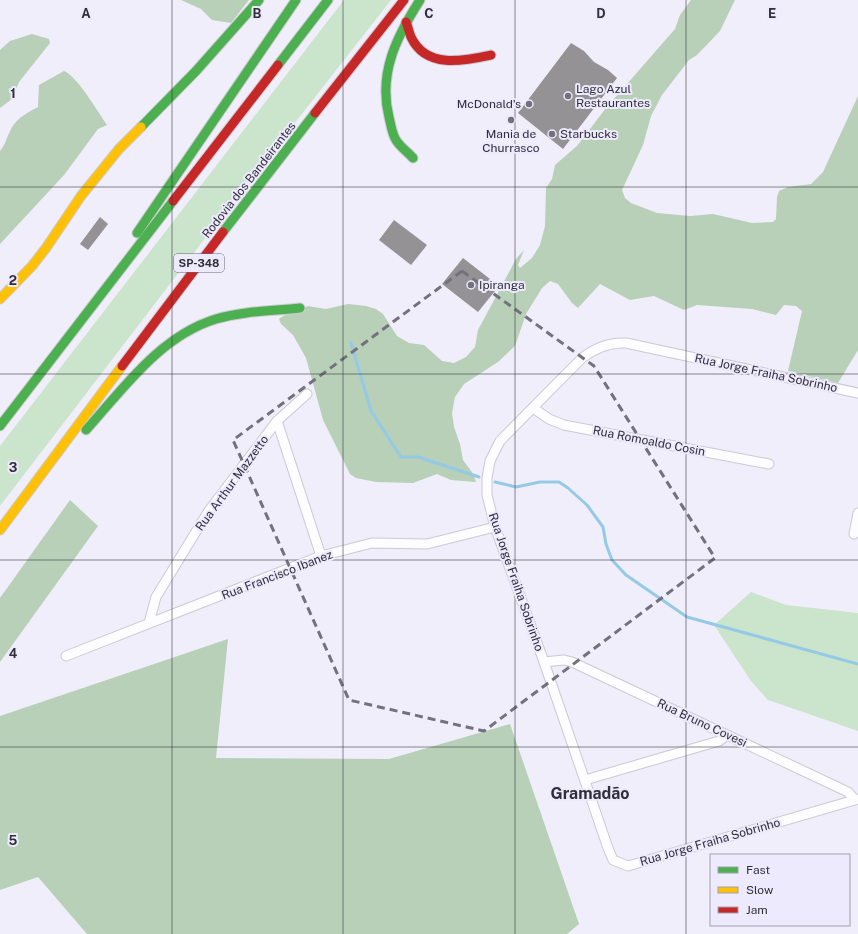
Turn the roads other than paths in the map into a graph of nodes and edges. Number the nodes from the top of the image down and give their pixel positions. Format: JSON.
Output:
{"nodes":[{"id":1,"x":259,"y":0,"type":"edge"},
{"id":2,"x":296,"y":0,"type":"edge"},
{"id":3,"x":328,"y":0,"type":"edge"},
{"id":4,"x":404,"y":0,"type":"edge"},
{"id":5,"x":420,"y":0,"type":"edge"},
{"id":6,"x":406,"y":22,"type":"junction"},
{"id":7,"x":491,"y":55,"type":"dead end"},
{"id":8,"x":413,"y":158,"type":"dead end"},
{"id":9,"x":0,"y":299,"type":"edge"},
{"id":10,"x":300,"y":308,"type":"dead end"},
{"id":11,"x":84,"y":317,"type":"junction"},
{"id":12,"x":858,"y":393,"type":"edge"},
{"id":13,"x":306,"y":394,"type":"dead end"},
{"id":14,"x":533,"y":408,"type":"junction"},
{"id":15,"x":277,"y":422,"type":"junction"},
{"id":16,"x":0,"y":426,"type":"edge"},
{"id":17,"x":769,"y":464,"type":"dead end"},
{"id":18,"x":21,"y":503,"type":"junction"},
{"id":19,"x":858,"y":513,"type":"edge"},
{"id":20,"x":495,"y":527,"type":"junction"},
{"id":21,"x":0,"y":530,"type":"edge"},
{"id":22,"x":854,"y":534,"type":"dead end"},
{"id":23,"x":321,"y":556,"type":"junction"},
{"id":24,"x":149,"y":624,"type":"junction"},
{"id":25,"x":66,"y":656,"type":"dead end"},
{"id":26,"x":544,"y":662,"type":"junction"},
{"id":27,"x":727,"y":735,"type":"junction"},
{"id":28,"x":585,"y":780,"type":"junction"},
{"id":29,"x":857,"y":799,"type":"edge"}],
"edges":[{"from":1,"to":9,"type":"highway"},
{"from":2,"to":11,"type":"highway"},
{"from":3,"to":11,"type":"highway"},
{"from":4,"to":18,"type":"highway","name":"Rodovia dos Bandeirantes","number":"SP-348"},
{"from":5,"to":6,"type":"highway"},
{"from":6,"to":7,"type":"highway"},
{"from":6,"to":8,"type":"highway"},
{"from":10,"to":18,"type":"highway"},
{"from":11,"to":16,"type":"highway"},
{"from":12,"to":14,"type":"street","name":"Rua Jorge Fraiha Sobrinho"},
{"from":13,"to":15,"type":"street","name":"Rua Arthur Mazzetto"},
{"from":14,"to":17,"type":"street","name":"Rua Romoaldo Cosin"},
{"from":14,"to":20,"type":"street","name":"Rua Jorge Fraiha Sobrinho"},
{"from":15,"to":23,"type":"street"},
{"from":15,"to":24,"type":"street","name":"Rua Arthur Mazzetto"},
{"from":18,"to":21,"type":"highway","name":"Rodovia dos Bandeirantes","number":"SP-348"},
{"from":19,"to":22,"type":"street"},
{"from":20,"to":23,"type":"street","name":"Rua Francisco Ibanez"},
{"from":20,"to":26,"type":"street","name":"Rua Jorge Fraiha Sobrinho"},
{"from":23,"to":24,"type":"street","name":"Rua Francisco Ibanez"},
{"from":24,"to":25,"type":"street","name":"Rua Francisco Ibanez"},
{"from":26,"to":27,"type":"street","name":"Rua Bruno Covesi"},
{"from":26,"to":28,"type":"street","name":"Rua Jorge Fraiha Sobrinho"},
{"from":27,"to":28,"type":"street"},
{"from":27,"to":29,"type":"street","name":"Rua Bruno Covesi"},
{"from":28,"to":29,"type":"street","name":"Rua Jorge Fraiha Sobrinho"}]}
